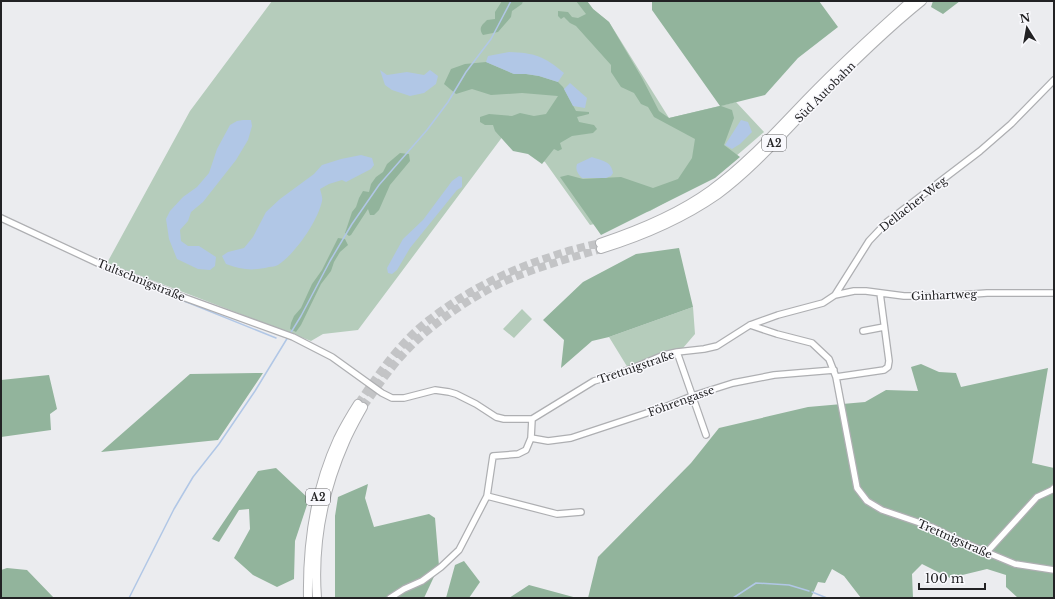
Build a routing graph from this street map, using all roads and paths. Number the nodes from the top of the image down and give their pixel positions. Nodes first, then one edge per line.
1 (911, 1) edge
2 (922, 1) edge
3 (1054, 80) edge
4 (1, 218) edge
5 (880, 293) junction
6 (1054, 294) edge
7 (835, 295) junction
8 (750, 325) junction
9 (884, 327) junction
10 (863, 331) dead end
11 (677, 352) junction
12 (834, 370) junction
13 (836, 377) junction
14 (692, 396) junction
15 (532, 419) junction
16 (706, 435) dead end
17 (530, 438) junction
18 (1054, 488) edge
19 (487, 496) junction
20 (582, 512) dead end
21 (986, 553) junction
22 (1054, 570) edge
23 (308, 598) edge
24 (317, 598) edge
25 (390, 598) edge

1 - 2 highway, Süd Autobahn / A2
3 - 7 street, Dellacher Weg
4 - 15 street, Tultschnigstraße
5 - 6 street, Ginhartweg
5 - 7 street, Ginhartweg
5 - 9 street
7 - 8 street, Dellacher Weg
8 - 11 street, Trettnigstraße
8 - 12 street, Trettnigstraße
9 - 10 street
9 - 13 street
11 - 14 street
11 - 15 street, Trettnigstraße
12 - 13 street, Trettnigstraße
12 - 14 street, Föhrengasse
13 - 21 street, Trettnigstraße
14 - 16 street
14 - 17 street, Föhrengasse
15 - 17 street
17 - 19 street
18 - 21 street
19 - 20 street
19 - 25 street
21 - 22 street, Trettnigstraße
23 - 24 highway, A2

